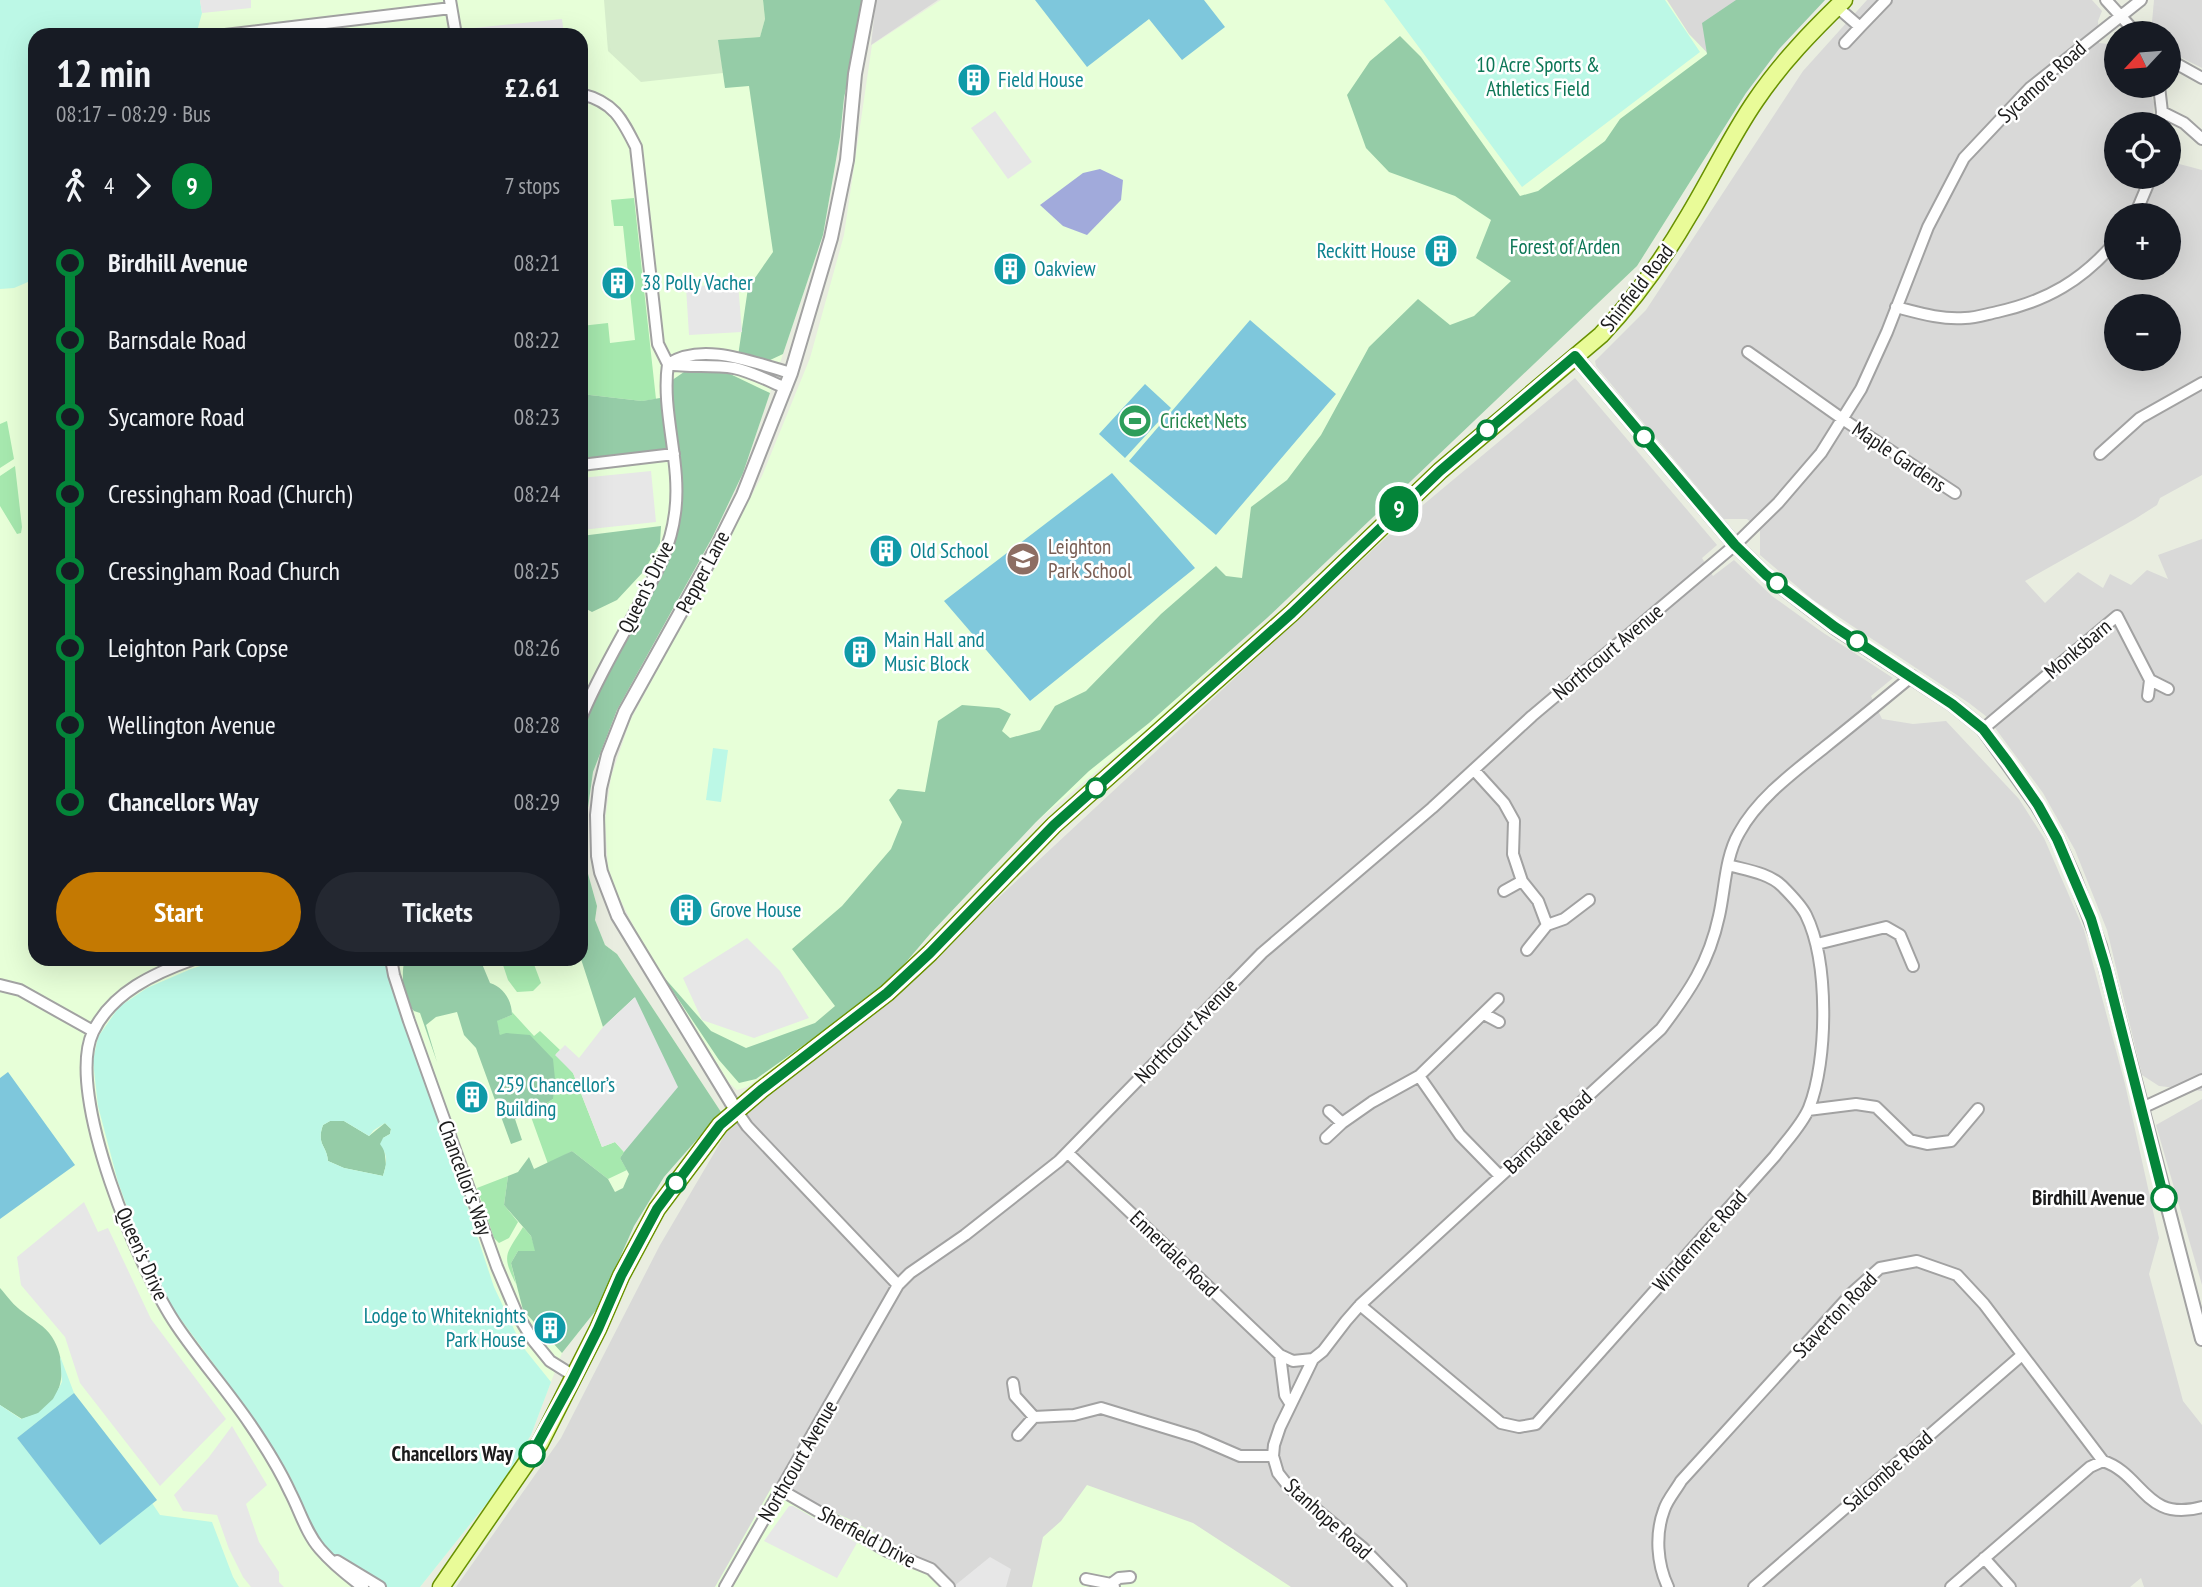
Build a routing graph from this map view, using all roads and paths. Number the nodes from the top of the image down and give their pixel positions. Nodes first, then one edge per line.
1 (869, 0) edge
2 (1886, 0) edge
3 (2106, 0) edge
4 (2141, 0) edge
5 (1841, 3) edge
6 (450, 4) edge
7 (2119, 15) junction
8 (2125, 21) edge
9 (1860, 27) junction
10 (276, 28) edge
11 (455, 28) edge
12 (1845, 43) dead end
13 (2181, 66) edge
14 (2202, 78) edge
15 (588, 97) edge
16 (2160, 98) edge
17 (2162, 112) edge
18 (2181, 122) edge
19 (2202, 139) edge
20 (2104, 255) edge
21 (1896, 307) junction
22 (1748, 352) dead end
23 (1575, 356) junction
24 (668, 364) junction
25 (791, 373) junction
26 (2202, 383) edge
27 (786, 388) junction
28 (1844, 420) junction
29 (674, 454) junction
30 (2101, 454) dead end
31 (588, 464) edge
32 (1955, 493) dead end
33 (1735, 545) junction
34 (1912, 677) junction
35 (2150, 680) junction
36 (2168, 689) dead end
37 (2148, 696) dead end
38 (588, 705) edge
39 (1983, 729) junction
40 (1474, 770) junction
41 (1728, 865) junction
42 (1522, 881) junction
43 (1504, 891) dead end
44 (1589, 900) dead end
45 (1547, 925) junction
46 (1816, 944) junction
47 (1527, 950) dead end
48 (1913, 965) dead end
49 (178, 966) edge
50 (392, 966) edge
51 (0, 985) edge
52 (1498, 999) dead end
53 (1484, 1014) junction
54 (1499, 1022) dead end
55 (93, 1031) junction
56 (1419, 1076) junction
57 (2202, 1080) edge
58 (2142, 1108) junction
59 (1978, 1109) dead end
60 (736, 1110) junction
61 (1808, 1110) junction
62 (1329, 1111) dead end
63 (1342, 1123) junction
64 (1326, 1138) dead end
65 (1068, 1153) junction
66 (1500, 1177) junction
67 (898, 1285) junction
68 (2197, 1298) edge
69 (1360, 1305) junction
70 (2202, 1339) edge
71 (1280, 1355) junction
72 (2022, 1355) junction
73 (1313, 1359) junction
74 (574, 1376) junction
75 (1013, 1383) dead end
76 (1290, 1403) junction
77 (1034, 1417) junction
78 (1018, 1434) dead end
79 (1273, 1456) junction
80 (2103, 1461) junction
81 (781, 1490) junction
82 (2202, 1507) edge
83 (1984, 1558) junction
84 (331, 1559) junction
85 (1130, 1577) dead end
86 (1086, 1579) dead end
87 (1113, 1586) edge
88 (363, 1587) edge
89 (380, 1587) edge
90 (441, 1587) edge
91 (726, 1587) edge
92 (949, 1587) edge
93 (1401, 1587) edge
94 (1668, 1587) edge
95 (1754, 1587) edge
96 (1951, 1587) edge
97 (2010, 1587) edge

1 - 25 street, Pepper Lane
2 - 9 street
3 - 7 street
4 - 7 street, Sycamore Road
5 - 9 street
5 - 23 main road, Shinfield Road
6 - 10 street
6 - 11 street
7 - 8 street
7 - 21 street, Sycamore Road
9 - 12 street
13 - 14 street
15 - 24 street
16 - 17 street
18 - 19 street
20 - 21 street
21 - 28 street, Sycamore Road
22 - 28 street, Maple Gardens
23 - 33 street
23 - 60 main road, Shinfield Road
24 - 25 street
24 - 27 street
24 - 29 street, Queen's Drive
25 - 27 street, Pepper Lane
26 - 30 street
27 - 60 street, Pepper Lane
28 - 32 street, Maple Gardens
28 - 33 street, Sycamore Road
29 - 31 street
29 - 38 street, Queen's Drive
33 - 34 street
33 - 40 street, Northcourt Avenue
34 - 39 street
34 - 41 street, Barnsdale Road
35 - 36 street
35 - 37 street
35 - 39 street, Monksbarn
39 - 58 street
40 - 42 street
40 - 65 street, Northcourt Avenue
41 - 46 street, Windermere Road
41 - 66 street, Barnsdale Road
42 - 43 street
42 - 45 street
44 - 45 street
45 - 47 street
46 - 48 street
46 - 61 street, Windermere Road
49 - 55 street, Queen's Drive
50 - 74 street, Chancellor's Way
51 - 55 street
52 - 53 street
53 - 54 street
53 - 56 street
55 - 84 street, Queen's Drive
56 - 63 street
56 - 66 street
57 - 58 street
58 - 68 street
59 - 61 street
60 - 67 street
60 - 74 main road, Shinfield Road
61 - 69 street, Windermere Road
62 - 63 street
63 - 64 street
65 - 67 street, Northcourt Avenue
65 - 71 street, Ennerdale Road
66 - 69 street, Barnsdale Road
67 - 81 street, Northcourt Avenue
68 - 70 street
69 - 73 street, Barnsdale Road
71 - 73 street
71 - 76 street
72 - 80 street, Staverton Road
72 - 94 street, Staverton Road
72 - 95 street, Salcombe Road
73 - 76 street, Barnsdale Road
74 - 90 main road, Shinfield Road
75 - 77 street
76 - 79 street, Barnsdale Road
77 - 78 street
77 - 79 street, Stanhope Road
79 - 93 street, Stanhope Road
80 - 82 street, Staverton Road
80 - 83 street
81 - 91 street, Northcourt Avenue
81 - 92 street, Sherfield Drive
83 - 96 street
83 - 97 street
84 - 88 street, Queen's Drive
84 - 89 street, Queen's Drive
85 - 87 street
86 - 87 street

